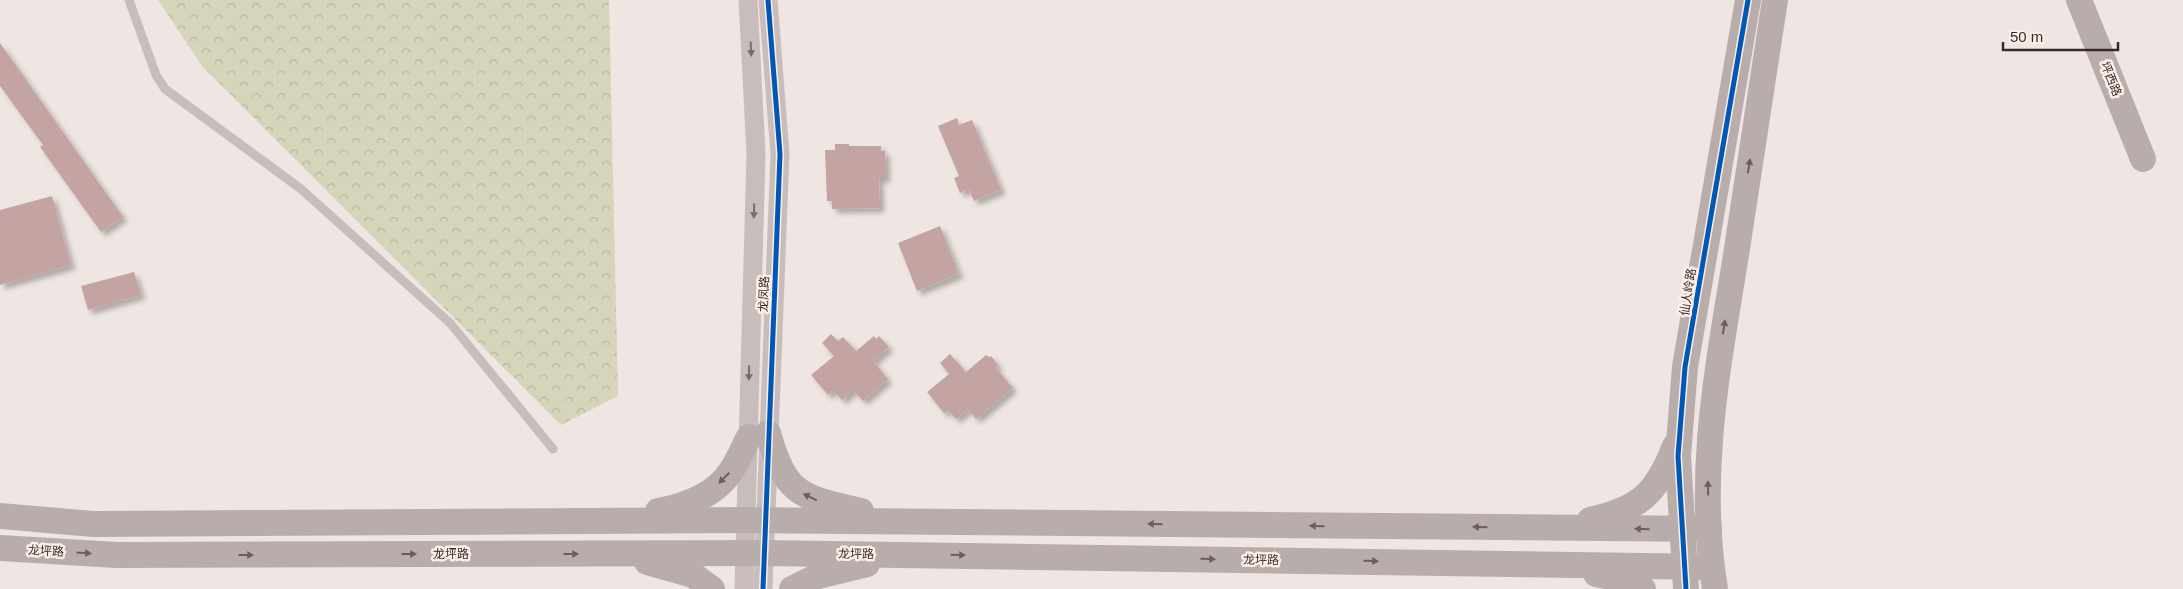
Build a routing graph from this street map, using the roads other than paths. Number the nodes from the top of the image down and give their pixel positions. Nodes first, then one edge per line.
1 (129, 0) edge
2 (748, 0) edge
3 (768, 0) edge
4 (1748, 0) edge
5 (1775, 0) edge
6 (2079, 0) edge
7 (2143, 159) dead end
8 (758, 435) junction
9 (1678, 438) junction
10 (553, 449) dead end
11 (0, 516) edge
12 (616, 520) junction
13 (755, 520) junction
14 (908, 522) junction
15 (1552, 528) junction
16 (1681, 529) junction
17 (1709, 529) junction
18 (0, 548) edge
19 (755, 553) junction
20 (620, 554) junction
21 (909, 555) junction
22 (1551, 564) junction
23 (1685, 578) edge
24 (1713, 578) edge
25 (712, 589) edge
26 (744, 589) edge
27 (763, 589) edge
28 (792, 589) edge
29 (1643, 589) edge

1 - 10 lane
2 -> 8 street, 龙凤路
3 - 8 street, 龙凤路
4 - 9 main road, 仙人岭路
17 -> 5 main road
6 - 7 main road, 坪西路
8 -> 12 main road
8 - 13 street, 龙凤路
14 -> 8 main road
9 - 15 main road
9 - 16 main road, 仙人岭路
11 - 12 main road
12 - 13 main road
13 - 14 main road
13 - 19 street, 龙凤路
15 -> 14 main road
16 -> 15 main road
16 - 17 main road
16 - 23 main road, 仙人岭路
17 - 24 main road
18 -> 20 main road, 龙坪路
19 - 20 main road, 龙坪路
19 - 21 main road, 龙坪路
19 - 26 street, 龙凤路
19 - 27 street, 龙凤路
20 - 25 main road
21 -> 22 main road, 龙坪路
21 - 28 main road
22 - 23 main road, 龙坪路
22 - 29 main road
23 - 24 main road, 龙坪路

